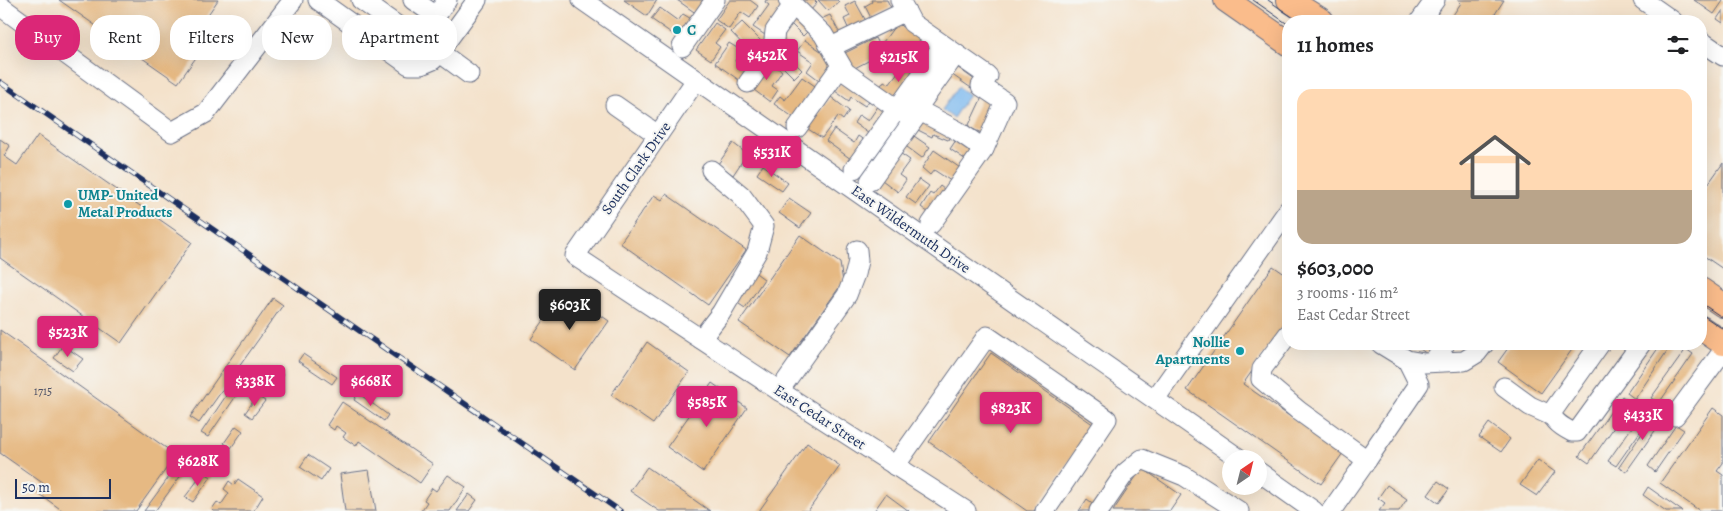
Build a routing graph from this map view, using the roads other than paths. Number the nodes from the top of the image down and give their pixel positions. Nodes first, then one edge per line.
1 (292, 0) edge
2 (318, 0) edge
3 (361, 0) edge
4 (413, 0) edge
5 (447, 0) edge
6 (582, 0) edge
7 (715, 0) edge
8 (1226, 0) edge
9 (1434, 0) edge
10 (1643, 0) edge
11 (471, 2) edge
12 (791, 2) edge
13 (1297, 2) edge
14 (903, 5) edge
15 (0, 6) edge
16 (383, 15) edge
17 (435, 15) joint
18 (1314, 15) edge
19 (1424, 15) edge
20 (1664, 15) edge
21 (342, 17) edge
22 (457, 24) edge
23 (1282, 39) edge
24 (1707, 45) edge
25 (682, 47) dead end
26 (831, 47) junction
27 (950, 49) junction
28 (1723, 56) edge
29 (402, 60) edge
30 (433, 60) edge
31 (450, 60) edge
32 (841, 66) junction
33 (469, 74) dead end
34 (696, 80) junction
35 (748, 83) dead end
36 (615, 106) dead end
37 (897, 109) junction
38 (917, 116) junction
39 (797, 128) dead end
40 (658, 135) junction
41 (984, 149) junction
42 (854, 169) dead end
43 (710, 170) dead end
44 (870, 180) dead end
45 (1282, 219) edge
46 (931, 224) dead end
47 (857, 250) dead end
48 (575, 256) joint
49 (1707, 294) edge
50 (1723, 305) edge
51 (1707, 332) edge
52 (701, 339) junction
53 (1282, 342) edge
54 (1723, 343) edge
55 (1391, 350) edge
56 (1441, 350) edge
57 (1479, 350) edge
58 (1596, 350) edge
59 (1637, 350) edge
60 (1723, 351) edge
61 (1407, 360) junction
62 (1433, 362) junction
63 (1504, 387) dead end
64 (779, 391) junction
65 (1155, 399) junction
66 (1552, 416) junction
67 (1675, 416) dead end
68 (1227, 450) edge
69 (1367, 460) junction
70 (896, 466) junction
71 (1268, 478) edge
72 (966, 511) edge
73 (1045, 511) edge
74 (1099, 511) edge
75 (1239, 511) edge
76 (1314, 511) edge
77 (1331, 511) edge

1 - 15 street
2 - 21 street
3 - 16 street
4 - 17 street
5 - 17 street
6 - 34 street, East Wildermuth Drive
7 - 25 street
8 - 23 main road
9 - 19 street
10 - 20 street
11 - 22 street
12 - 26 street
12 - 35 street
13 - 18 main road
14 - 26 street
14 - 27 street
24 - 28 street
26 - 32 street
27 - 37 street
27 - 38 street
27 - 41 street
29 - 30 street
31 - 33 street
32 - 37 street
32 - 39 street
34 - 40 street, South Clark Drive
34 - 65 street, East Wildermuth Drive
36 - 40 street
37 - 38 street
37 - 42 street
38 - 41 street
38 - 44 street
40 - 48 street, South Clark Drive
41 - 46 street
43 - 52 street
45 - 65 street
47 - 64 street
48 - 52 street, East Cedar Street
49 - 50 main road
51 - 54 main road
52 - 64 street, East Cedar Street
53 - 69 street
55 - 61 street
56 - 62 street
57 - 62 street
58 - 66 street
59 - 66 street
60 - 67 street
61 - 62 street
61 - 69 street
63 - 66 street
64 - 70 street, East Cedar Street
65 - 68 street, East Wildermuth Drive
69 - 77 street
70 - 72 street, East Cedar Street
70 - 73 street
71 - 76 street
74 - 75 street

